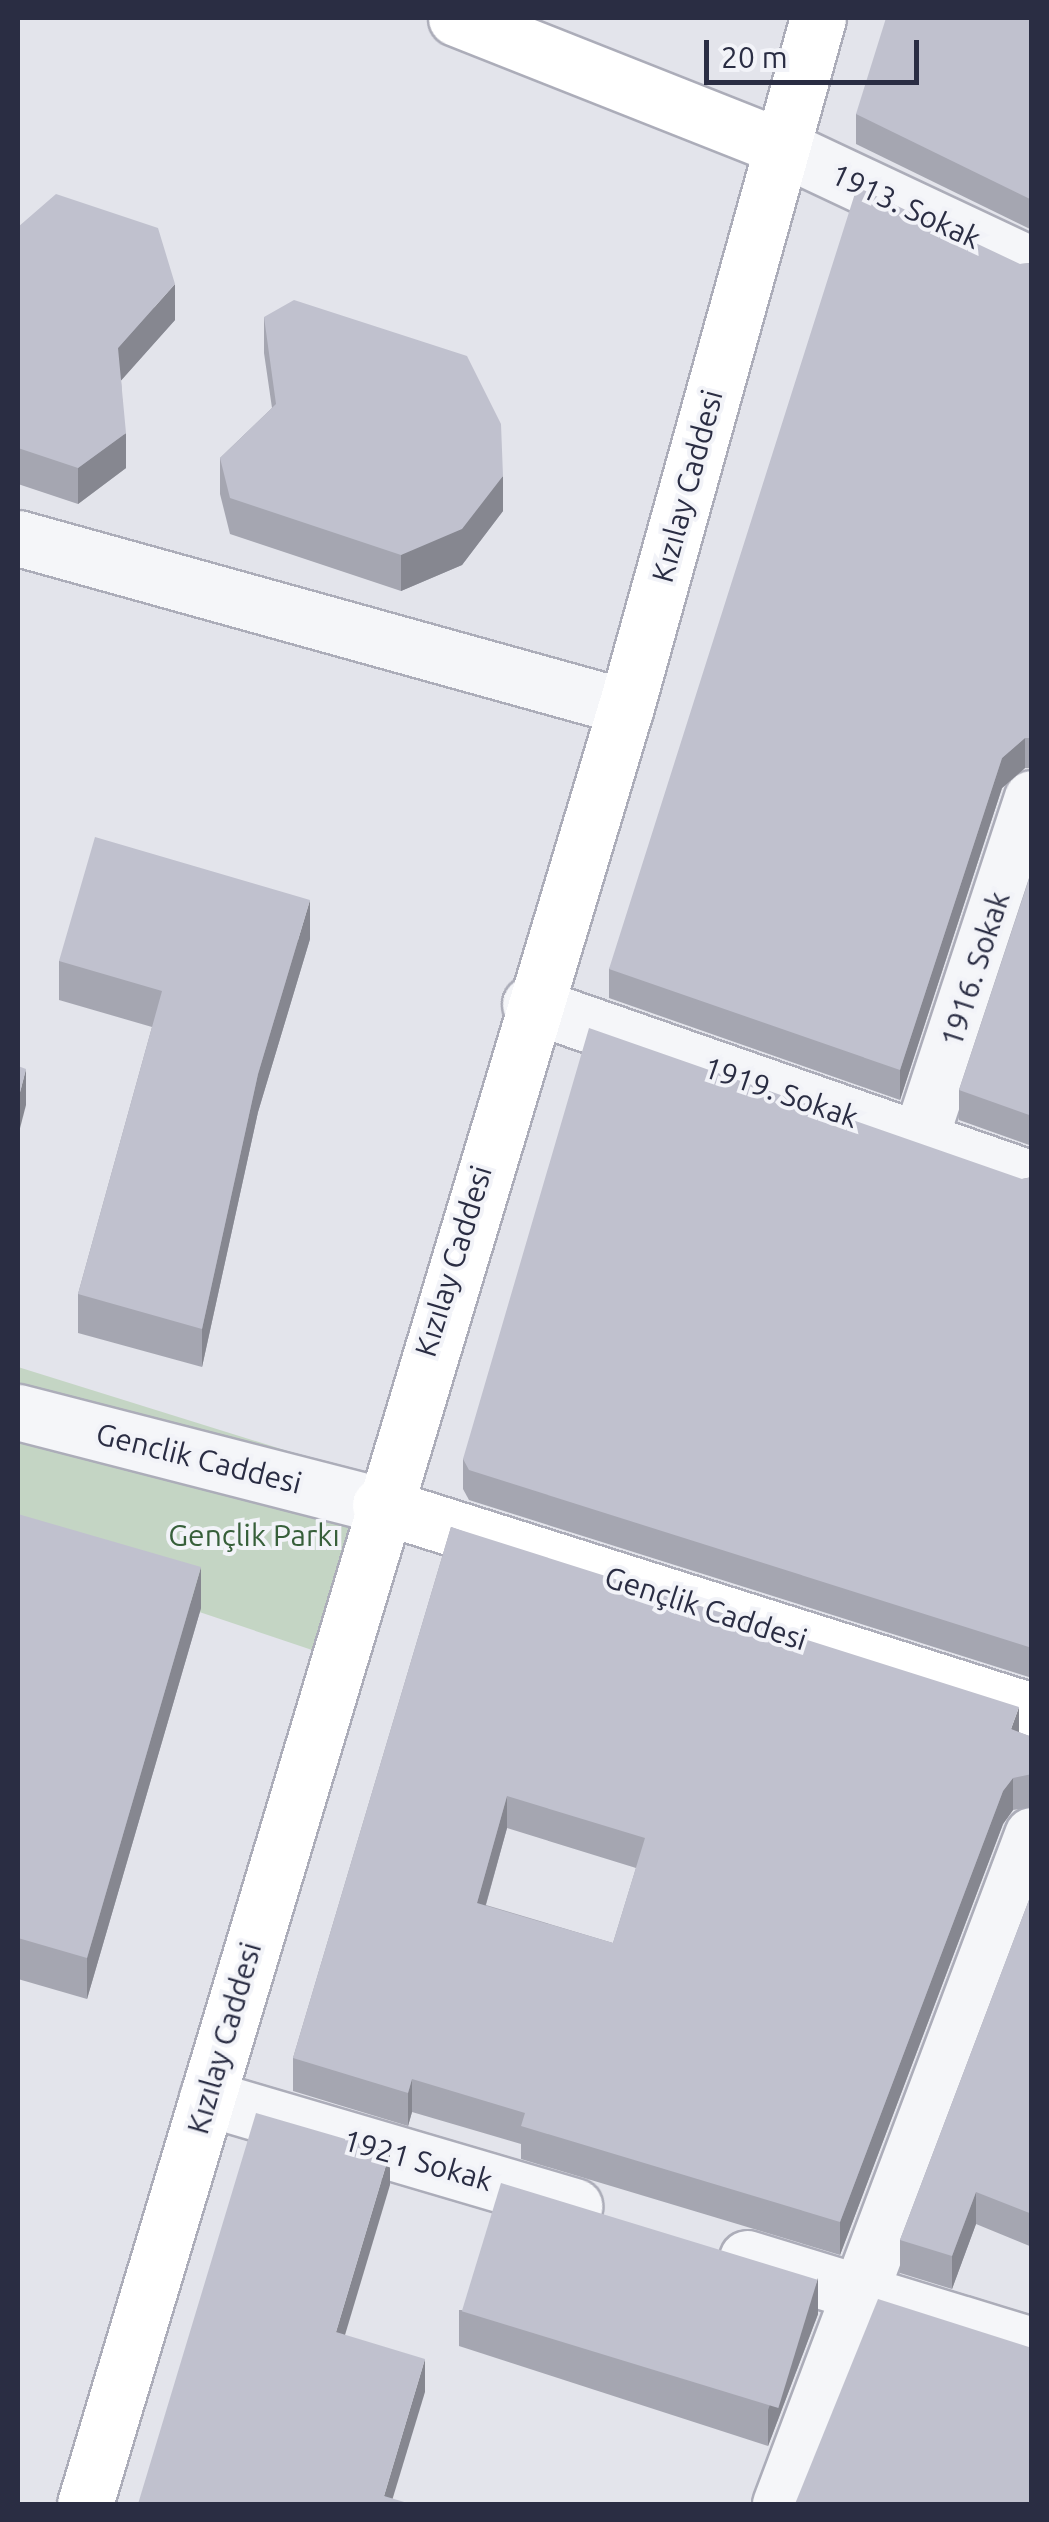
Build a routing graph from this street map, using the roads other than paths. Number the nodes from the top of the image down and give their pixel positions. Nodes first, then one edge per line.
1 (456, 18) edge
2 (818, 18) edge
3 (781, 147) junction
4 (1032, 265) edge
5 (18, 538) edge
6 (626, 707) junction
7 (1032, 798) edge
8 (530, 1004) junction
9 (919, 1140) junction
10 (1032, 1179) edge
11 (18, 1412) edge
12 (380, 1505) junction
13 (1032, 1711) edge
14 (1032, 1836) edge
15 (207, 2098) junction
16 (628, 2222) edge
17 (704, 2245) edge
18 (856, 2290) junction
19 (1032, 2345) edge
20 (84, 2504) edge
21 (780, 2504) edge

1 - 3 street
2 - 3 street, Kızılay Caddesi
3 - 4 street, 1913. Sokak
3 - 6 street, Kızılay Caddesi
5 - 6 street
6 - 8 street, Kızılay Caddesi
7 - 9 street, 1916. Sokak
8 - 9 street, 1919. Sokak
8 - 12 street, Kızılay Caddesi
9 - 10 street, 1919. Sokak
11 - 12 street, Genclik Caddesi
12 - 13 street, Gençlik Caddesi
12 - 15 street, Kızılay Caddesi
14 - 18 street
15 - 16 street, 1921 Sokak
15 - 20 street, Kızılay Caddesi
17 - 18 street
18 - 19 street
18 - 21 street

